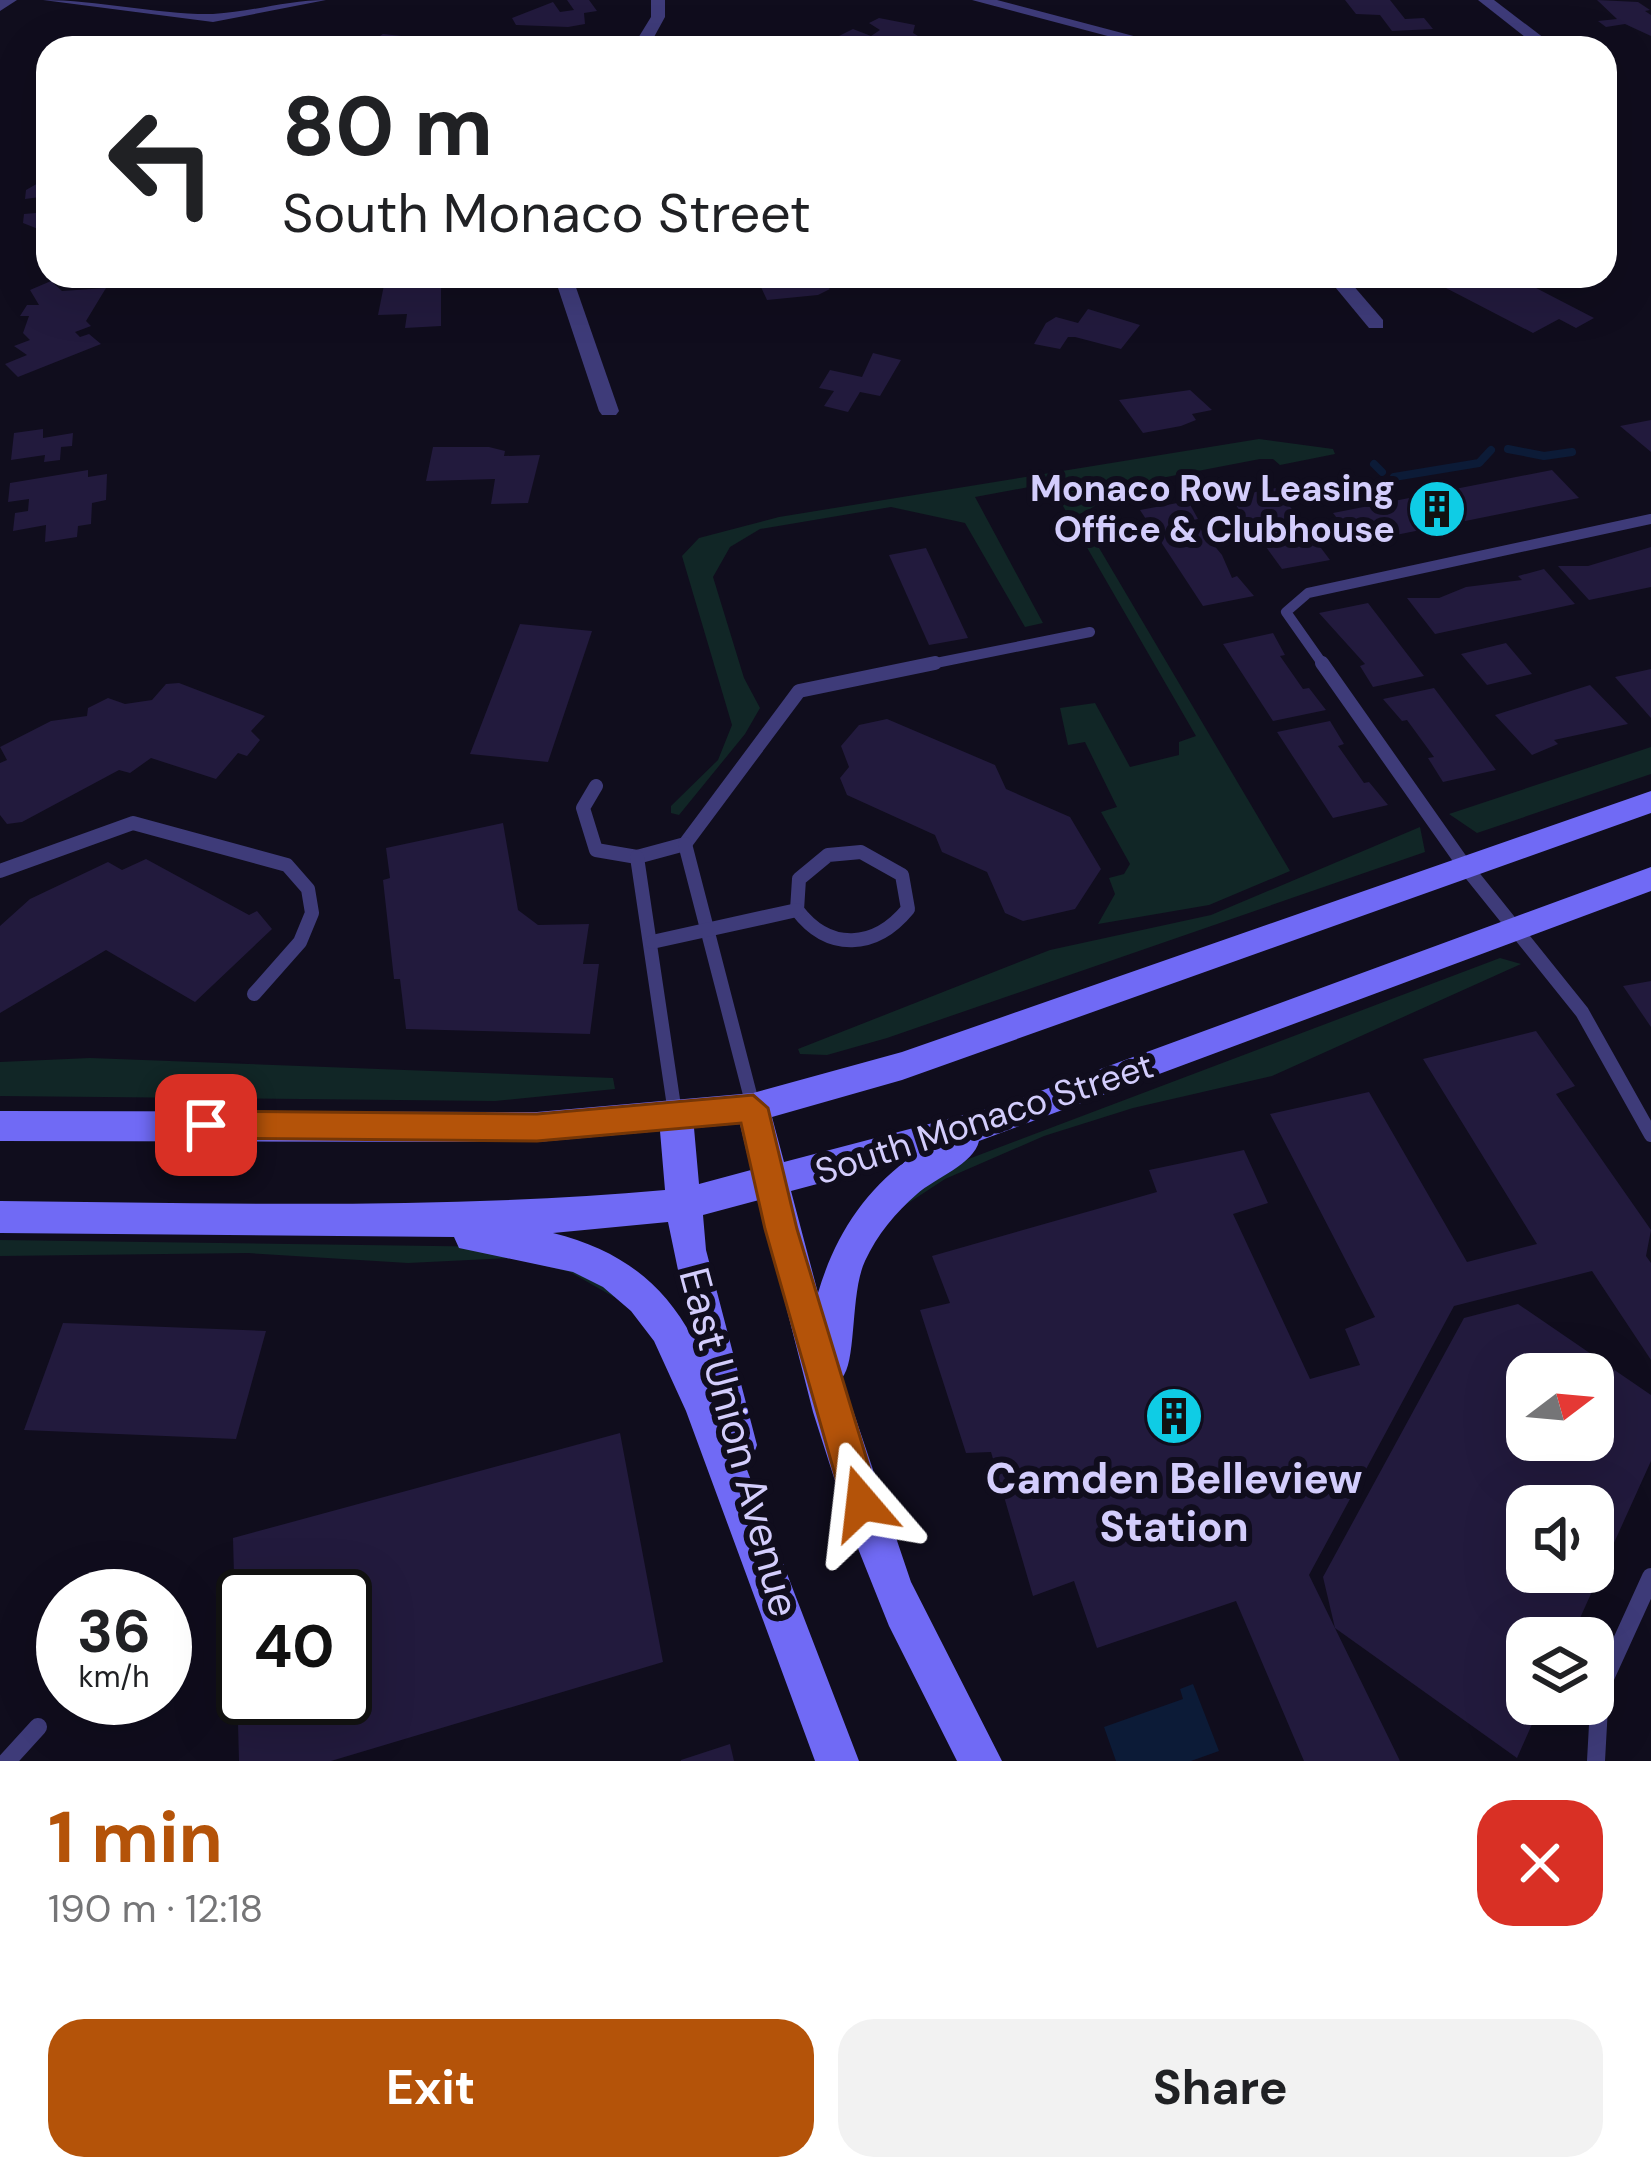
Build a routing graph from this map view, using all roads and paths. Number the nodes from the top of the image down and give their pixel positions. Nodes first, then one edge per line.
1 (10, 0) edge
2 (50, 0) edge
3 (319, 0) edge
4 (658, 0) edge
5 (979, 0) edge
6 (1485, 0) edge
7 (0, 7) edge
8 (647, 36) edge
9 (1124, 36) edge
10 (1533, 36) edge
11 (567, 288) edge
12 (1345, 288) edge
13 (1376, 324) dead end
14 (609, 411) dead end
15 (1651, 519) edge
16 (1090, 632) dead end
17 (596, 786) dead end
18 (1651, 802) edge
19 (685, 844) junction
20 (637, 857) junction
21 (1464, 865) junction
22 (0, 871) edge
23 (1651, 880) edge
24 (797, 910) junction
25 (1516, 928) junction
26 (708, 930) junction
27 (652, 942) junction
28 (254, 994) dead end
29 (753, 1108) junction
30 (676, 1116) junction
31 (1005, 1119) junction
32 (0, 1126) edge
33 (1651, 1136) edge
34 (772, 1184) junction
35 (683, 1204) junction
36 (0, 1217) edge
37 (359, 1222) junction
38 (842, 1439) junction
39 (1651, 1576) edge
40 (797, 1652) junction
41 (38, 1727) dead end
42 (8, 1761) edge
43 (837, 1761) edge
44 (980, 1761) edge
45 (1596, 1761) edge

1 - 7 street
2 - 3 street
4 - 8 street
5 - 9 street
6 - 10 street
11 - 14 street
12 - 13 street
15 - 21 lane
16 - 19 lane
17 - 20 lane
18 - 21 main road, South Monaco Street
19 - 20 lane
19 - 26 lane
20 - 27 lane
21 - 25 lane
21 - 29 main road, South Monaco Street
22 - 28 lane
23 - 25 main road, South Monaco Street
24 - 24 lane
24 - 26 lane
25 - 31 main road, South Monaco Street
25 - 33 lane
26 - 27 lane
26 - 29 lane
27 - 30 lane
29 - 30 main road, South Monaco Street
29 - 34 main road
30 - 32 main road, South Monaco Street
30 - 35 main road, East Union Avenue
31 - 34 main road, South Monaco Street
31 - 38 main road
34 - 35 main road, South Monaco Street
34 - 38 main road
35 - 37 main road, South Monaco Street
35 - 40 main road, East Union Avenue
36 - 37 main road, South Monaco Street
37 - 40 main road
38 - 44 main road
39 - 45 lane
40 - 43 main road, East Union Avenue
41 - 42 lane

